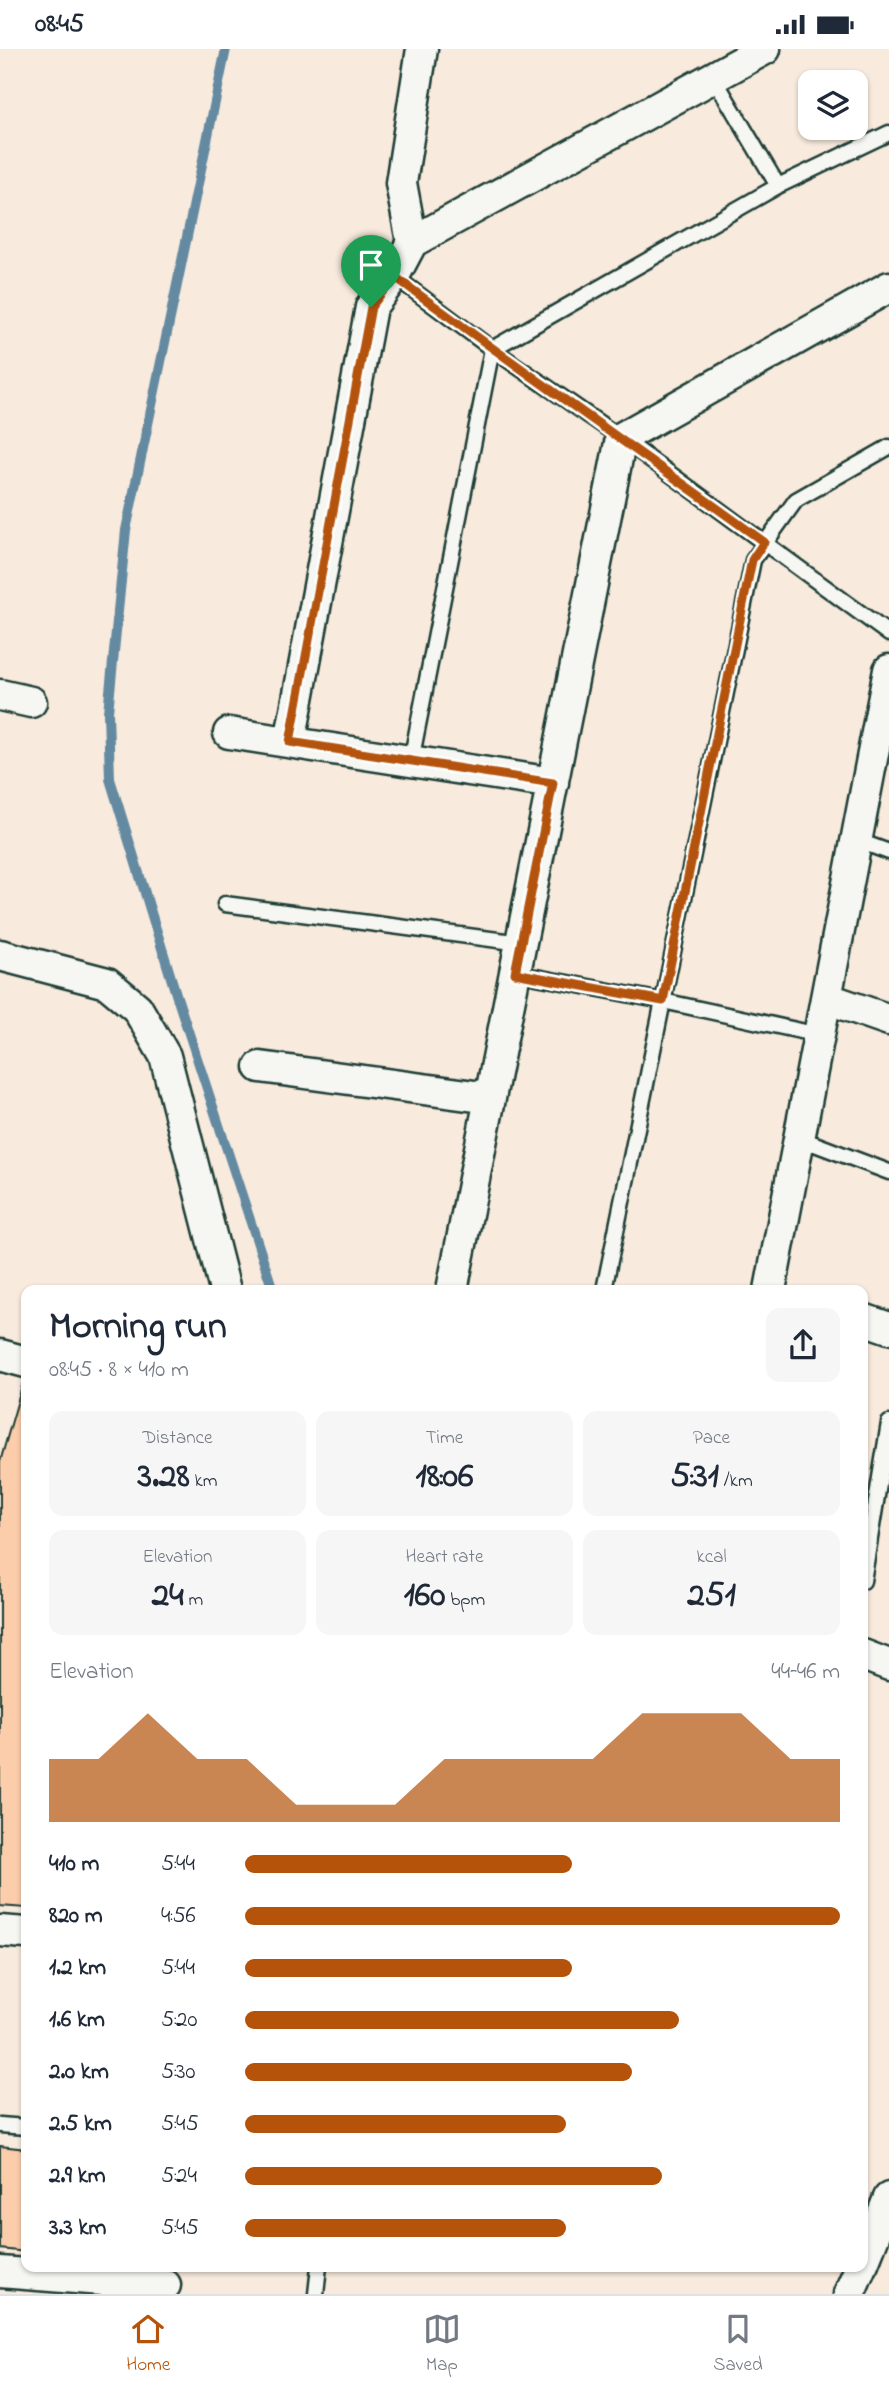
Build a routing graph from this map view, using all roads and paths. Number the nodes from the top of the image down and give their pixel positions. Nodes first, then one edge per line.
1 (422, 49) edge
2 (765, 49) edge
3 (714, 78) junction
4 (889, 133) edge
5 (778, 186) junction
6 (412, 241) junction
7 (394, 276) junction
8 (889, 287) edge
9 (492, 349) junction
10 (621, 438) junction
11 (889, 447) edge
12 (764, 542) junction
13 (889, 634) edge
14 (889, 670) edge
15 (0, 695) edge
16 (32, 702) dead end
17 (886, 703) edge
18 (229, 733) dead end
19 (290, 742) junction
20 (411, 761) junction
21 (553, 783) junction
22 (856, 840) junction
23 (889, 852) edge
24 (225, 904) dead end
25 (521, 943) junction
26 (0, 955) edge
27 (515, 973) junction
28 (826, 998) junction
29 (663, 1001) junction
30 (889, 1020) edge
31 (819, 1035) junction
32 (260, 1067) dead end
33 (490, 1098) junction
34 (799, 1138) junction
35 (889, 1172) edge
36 (225, 1285) edge
37 (453, 1285) edge
38 (605, 1285) edge
39 (774, 1285) edge
40 (868, 1321) edge
41 (889, 1328) edge
42 (0, 1355) edge
43 (21, 1361) edge
44 (889, 1423) edge
45 (868, 1551) edge
46 (868, 1657) edge
47 (889, 1665) edge
48 (0, 1931) edge
49 (21, 1933) edge
50 (0, 2125) edge
51 (21, 2127) edge
52 (889, 2198) edge
53 (868, 2250) edge
54 (318, 2272) edge
55 (859, 2272) edge
56 (0, 2273) edge
57 (166, 2282) edge
58 (316, 2294) edge
59 (849, 2294) edge

1 - 6 street
2 - 3 street
3 - 5 lane
3 - 6 street
4 - 5 lane
5 - 9 lane
6 - 7 street
7 - 9 lane
7 - 19 street
8 - 10 street
9 - 10 lane
9 - 20 lane
10 - 12 lane
10 - 21 street
11 - 12 lane
12 - 13 lane
12 - 29 lane
14 - 17 street
15 - 16 street
17 - 22 street
18 - 19 street
19 - 20 street
20 - 21 street
21 - 25 street
22 - 23 lane
22 - 28 street
24 - 25 lane
25 - 27 street
26 - 36 street
27 - 29 lane
27 - 33 street
28 - 30 street
28 - 31 street
29 - 31 lane
29 - 38 lane
31 - 34 street
32 - 33 street
33 - 37 street
34 - 35 lane
34 - 39 street
40 - 41 street
42 - 43 street
44 - 45 lane
46 - 47 street
48 - 49 street
50 - 51 lane
52 - 53 street
54 - 58 lane
55 - 59 street
56 - 57 street

